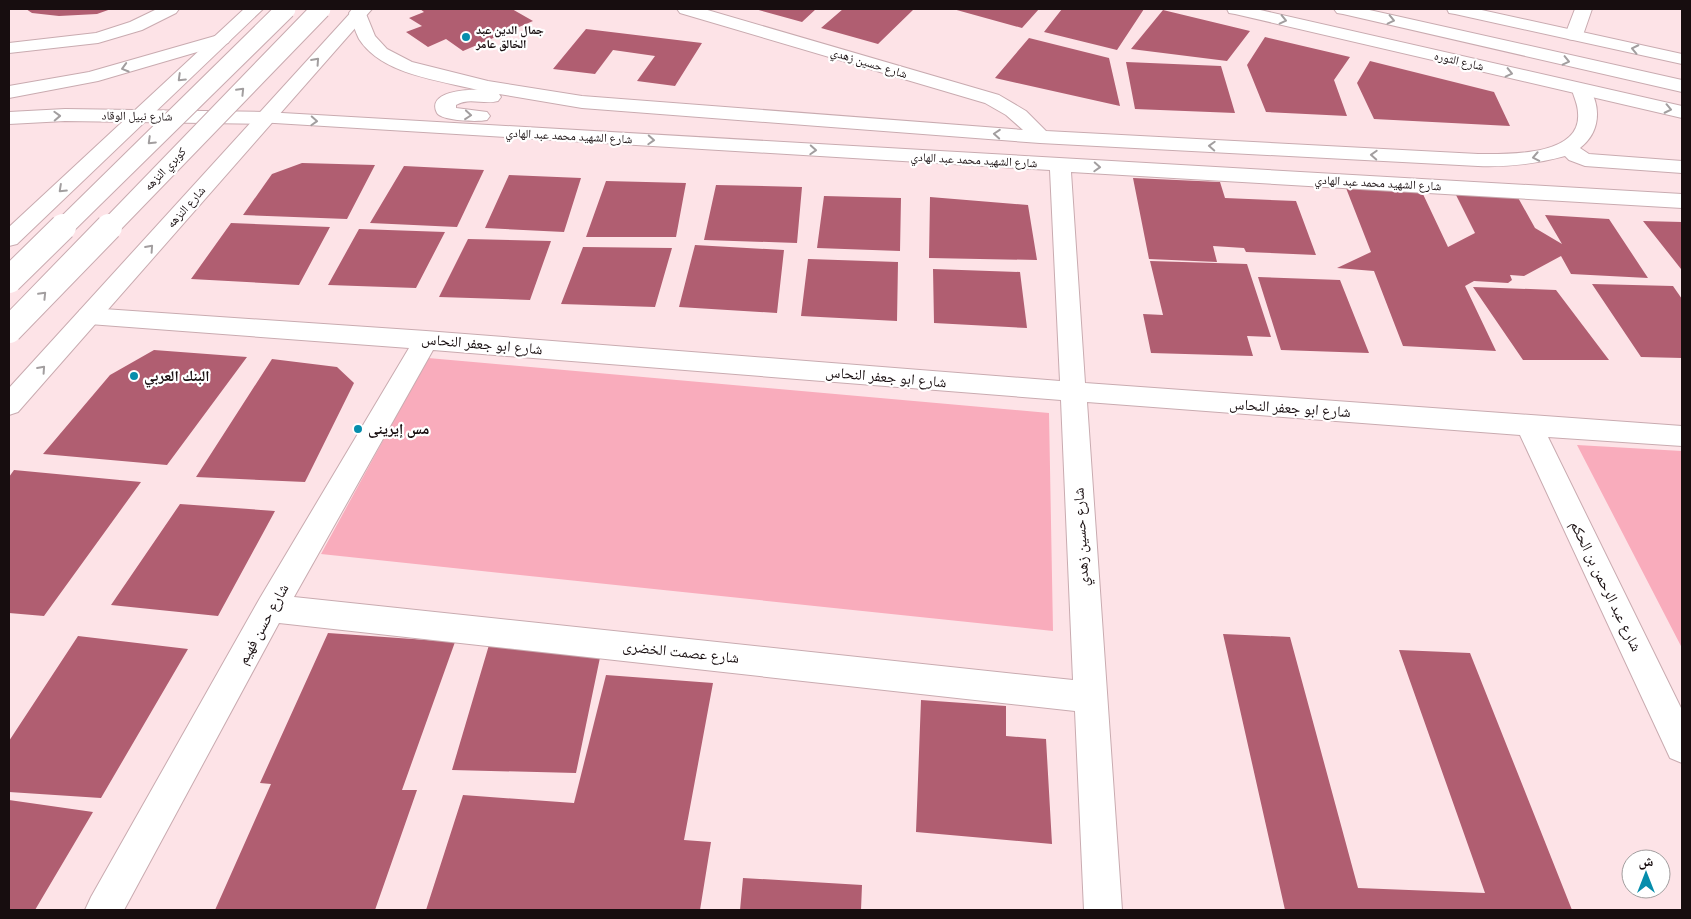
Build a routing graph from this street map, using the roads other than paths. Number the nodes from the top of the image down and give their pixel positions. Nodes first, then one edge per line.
1 (170, 9) edge
2 (254, 9) edge
3 (286, 9) edge
4 (321, 9) edge
5 (686, 9) edge
6 (1235, 9) edge
7 (1343, 9) edge
8 (1455, 9) edge
9 (1583, 9) edge
10 (361, 11) edge
11 (1574, 35) junction
12 (222, 39) junction
13 (9, 48) edge
14 (1682, 59) edge
15 (1682, 86) edge
16 (30, 89) junction
17 (1581, 90) junction
18 (9, 92) edge
19 (532, 94) junction
20 (1682, 112) edge
21 (140, 116) junction
22 (12, 117) edge
23 (265, 118) junction
24 (507, 132) junction
25 (1040, 137) junction
26 (1568, 147) junction
27 (1060, 165) junction
28 (1682, 167) edge
29 (1682, 201) edge
30 (9, 239) edge
31 (9, 280) edge
32 (90, 316) junction
33 (9, 330) edge
34 (426, 340) junction
35 (1072, 392) junction
36 (9, 405) edge
37 (1529, 426) junction
38 (1682, 436) edge
39 (272, 608) junction
40 (1090, 697) junction
41 (1678, 729) edge
42 (104, 910) edge
43 (1103, 910) edge

1 - 13 main road
2 - 12 main road
3 -> 31 main road, كوبري النزهه, bridge
33 -> 4 main road, كوبري النزهه, bridge
5 - 25 main road, شارع حسين زهدي
6 -> 17 main road, شارع الثوره
7 -> 15 main road, شارع الثوره
8 - 11 main road
9 - 11 main road
10 - 19 main road, شارع الشهيد محمد عبد الهادي
23 -> 10 main road, شارع النزهه
14 -> 11 main road
12 -> 16 main road
12 -> 21 main road
16 - 18 main road
16 - 22 main road
17 -> 20 main road, شارع الثوره
17 - 26 main road, شارع الشهيد محمد عبد الهادي
19 -> 24 main road
25 -> 19 main road, شارع الشهيد محمد عبد الهادي
22 -> 21 main road, شارع نبيل الوقاد
21 - 23 main road, شارع نبيل الوقاد
21 -> 30 main road
23 -> 24 main road, شارع الشهيد محمد عبد الهادي
32 -> 23 main road, شارع النزهه
24 -> 27 main road, شارع الشهيد محمد عبد الهادي
26 -> 25 main road, شارع الشهيد محمد عبد الهادي
26 - 28 main road
27 -> 29 main road, شارع الشهيد محمد عبد الهادي
27 - 35 main road, شارع حسين زهدي
32 - 34 main road, شارع ابو جعفر النحاس
36 -> 32 main road, شارع النزهه
34 - 35 main road, شارع ابو جعفر النحاس
34 - 39 main road, شارع حسن فهيم
35 - 37 main road, شارع ابو جعفر النحاس
35 - 40 main road, شارع حسين زهدي
37 - 38 main road, شارع ابو جعفر النحاس
37 - 41 main road, شارع عبد الرحمن بن الحكم
39 - 40 main road, شارع عصمت الخضرى
39 - 42 main road, شارع حسن فهيم
40 - 43 main road, شارع حسين زهدي

